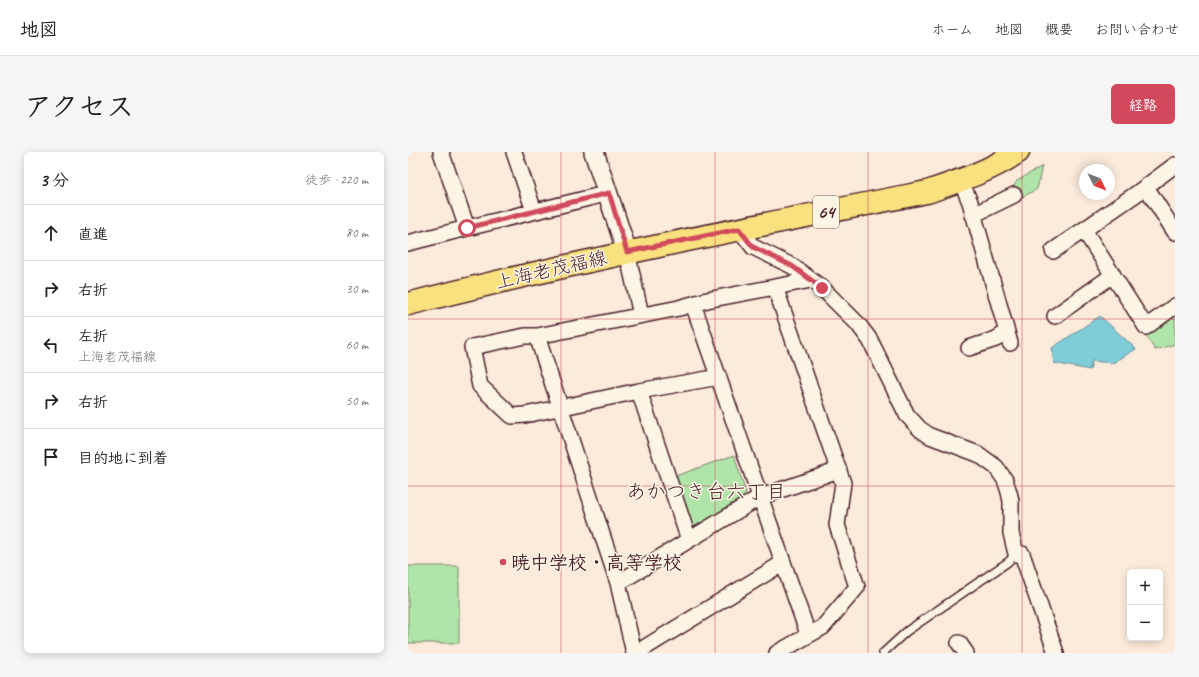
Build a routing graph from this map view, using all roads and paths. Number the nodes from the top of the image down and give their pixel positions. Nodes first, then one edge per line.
1 (440, 152) edge
2 (514, 152) edge
3 (594, 152) edge
4 (1018, 152) edge
5 (1175, 165) edge
6 (961, 181) junction
7 (1146, 187) junction
8 (609, 193) junction
9 (1014, 195) dead end
10 (534, 211) junction
11 (974, 215) junction
12 (467, 228) junction
13 (739, 229) junction
14 (1084, 230) junction
15 (1175, 232) edge
16 (408, 242) edge
17 (1052, 251) dead end
18 (627, 252) junction
19 (1113, 275) junction
20 (811, 280) junction
21 (775, 287) junction
22 (408, 304) edge
23 (693, 304) junction
24 (1175, 306) edge
25 (641, 315) junction
26 (1055, 316) dead end
27 (537, 336) junction
28 (969, 348) dead end
29 (718, 376) junction
30 (639, 392) junction
31 (561, 408) junction
32 (838, 470) junction
33 (760, 497) junction
34 (689, 540) junction
35 (1016, 554) junction
36 (783, 563) junction
37 (618, 583) junction
38 (808, 634) junction
39 (635, 653) edge
40 (777, 653) edge
41 (883, 653) edge
42 (1056, 653) edge

1 - 12 street
2 - 10 street
3 - 8 street
4 - 6 main road, 上海老茂福線 / 64
5 - 7 street
6 - 11 street
6 - 13 main road, 上海老茂福線 / 64
7 - 14 street
7 - 15 street
8 - 10 street
8 - 18 street
9 - 11 street
10 - 12 street
11 - 28 street
12 - 16 street
13 - 18 main road, 上海老茂福線 / 64
13 - 20 street
14 - 17 street
14 - 19 street
18 - 22 main road, 上海老茂福線 / 64
18 - 25 street
19 - 24 street
19 - 26 street
20 - 21 street
20 - 35 street
21 - 23 street
21 - 32 street
23 - 25 street
23 - 29 street
25 - 27 street
27 - 31 street
27 - 31 street
29 - 30 street
29 - 33 street
30 - 31 street
30 - 34 street
31 - 37 street
32 - 33 street
32 - 38 street
33 - 34 street
33 - 36 street
34 - 37 street
35 - 41 lane
35 - 42 street
36 - 38 street
36 - 39 street
37 - 39 street
38 - 40 street

